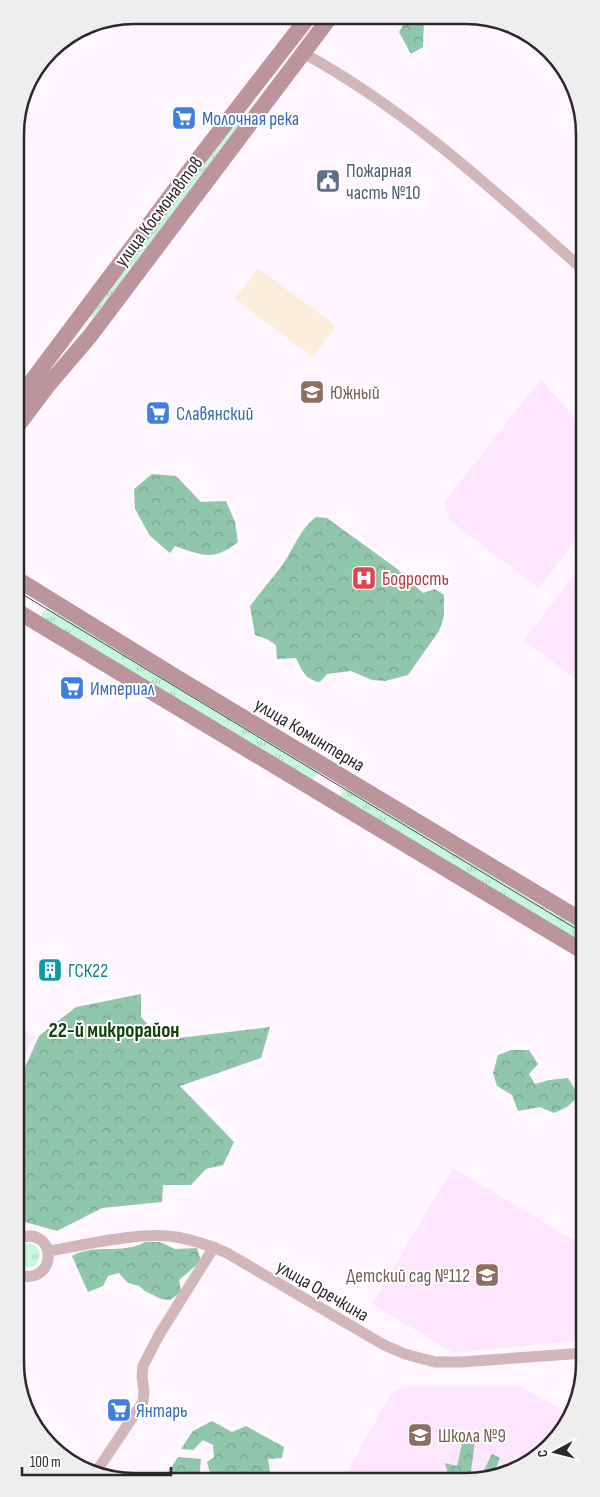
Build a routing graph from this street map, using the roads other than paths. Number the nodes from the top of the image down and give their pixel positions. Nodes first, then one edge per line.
1 (303, 24) edge
2 (325, 24) edge
3 (303, 53) junction
4 (576, 263) edge
5 (74, 323) junction
6 (90, 336) junction
7 (24, 391) edge
8 (24, 417) edge
9 (24, 583) edge
10 (24, 615) edge
11 (576, 917) edge
12 (576, 947) edge
13 (24, 1237) edge
14 (214, 1247) junction
15 (48, 1251) junction
16 (24, 1276) edge
17 (576, 1354) edge
18 (99, 1467) edge

1 - 5 street, улица Космонавтов
2 - 3 street, улица Космонавтов
3 - 4 street
3 - 6 street, улица Космонавтов
5 - 6 street
5 - 7 street, улица Космонавтов
6 - 8 street, улица Космонавтов
9 - 11 street, улица Коминтерна
10 - 12 street
13 - 15 street
14 - 15 street, улица Оречкина
14 - 17 street, улица Оречкина
14 - 18 street
15 - 16 street

